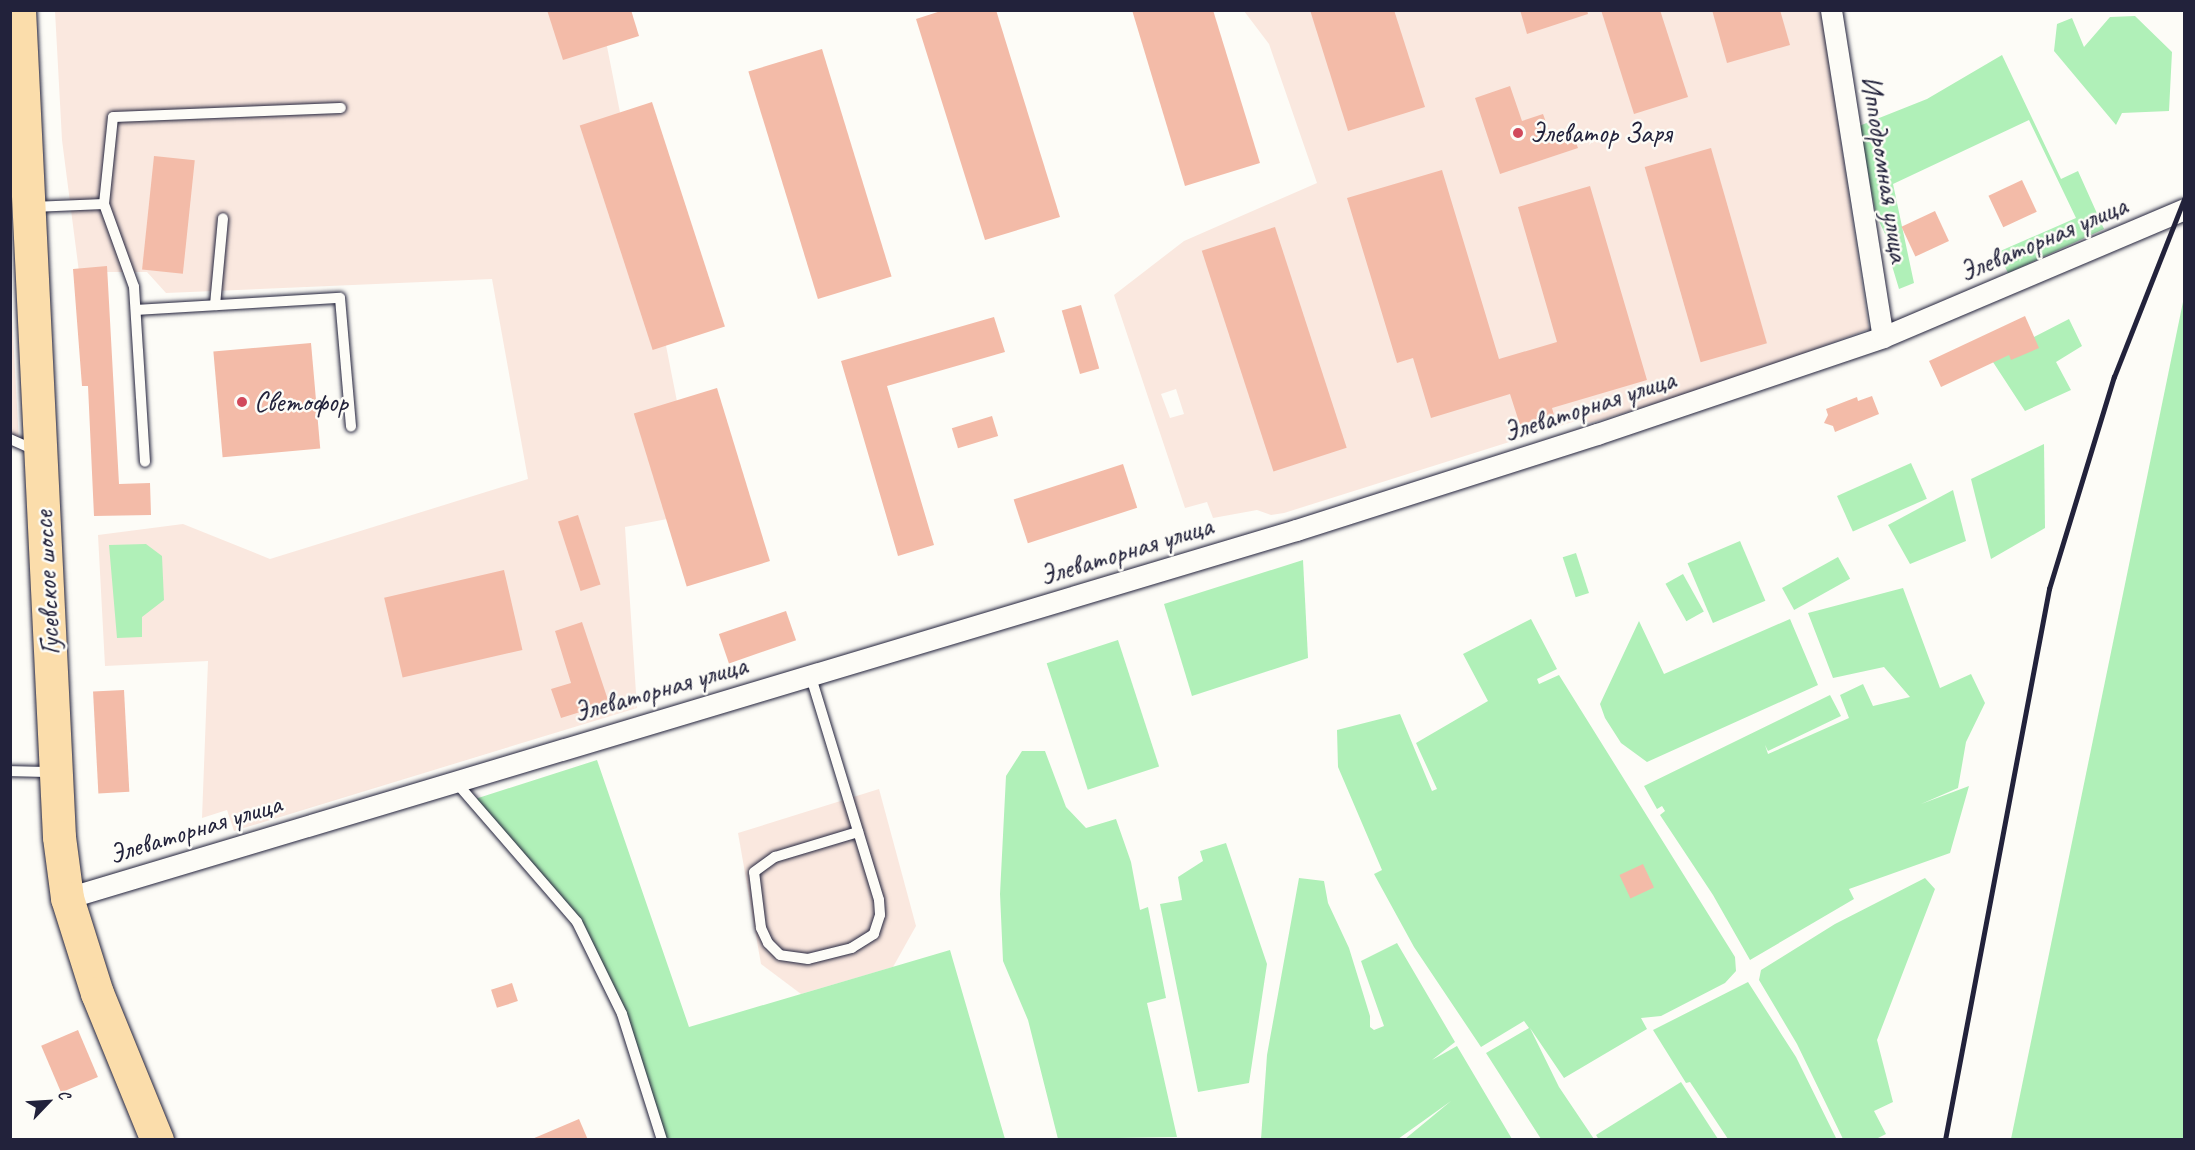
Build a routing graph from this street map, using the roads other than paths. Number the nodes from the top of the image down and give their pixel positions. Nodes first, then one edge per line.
1 (19, 10) edge
2 (1831, 10) edge
3 (341, 108) dead end
4 (22, 189) edge
5 (104, 204) junction
6 (2184, 209) edge
7 (223, 218) dead end
8 (215, 305) junction
9 (136, 310) junction
10 (1883, 337) junction
11 (351, 427) dead end
12 (10, 439) edge
13 (41, 453) junction
14 (145, 462) dead end
15 (810, 674) junction
16 (10, 771) edge
17 (56, 772) junction
18 (454, 780) junction
19 (858, 832) junction
20 (68, 898) junction
21 (157, 1140) edge
22 (662, 1140) edge

1 - 4 highway, Гусевское шоссе
2 - 10 street, Ипподромная улица
3 - 5 lane
4 - 5 lane
4 - 13 highway, Гусевское шоссе
5 - 9 lane
6 - 10 street, Элеваторная улица
7 - 8 lane
8 - 9 lane
8 - 11 lane
9 - 14 lane
10 - 15 street, Элеваторная улица
12 - 13 lane
13 - 17 highway, Гусевское шоссе
15 - 18 street, Элеваторная улица
15 - 19 lane
16 - 17 lane
17 - 20 highway, Гусевское шоссе
18 - 20 street, Элеваторная улица
18 - 22 lane
19 - 19 lane
20 - 21 highway, Гусевское шоссе

